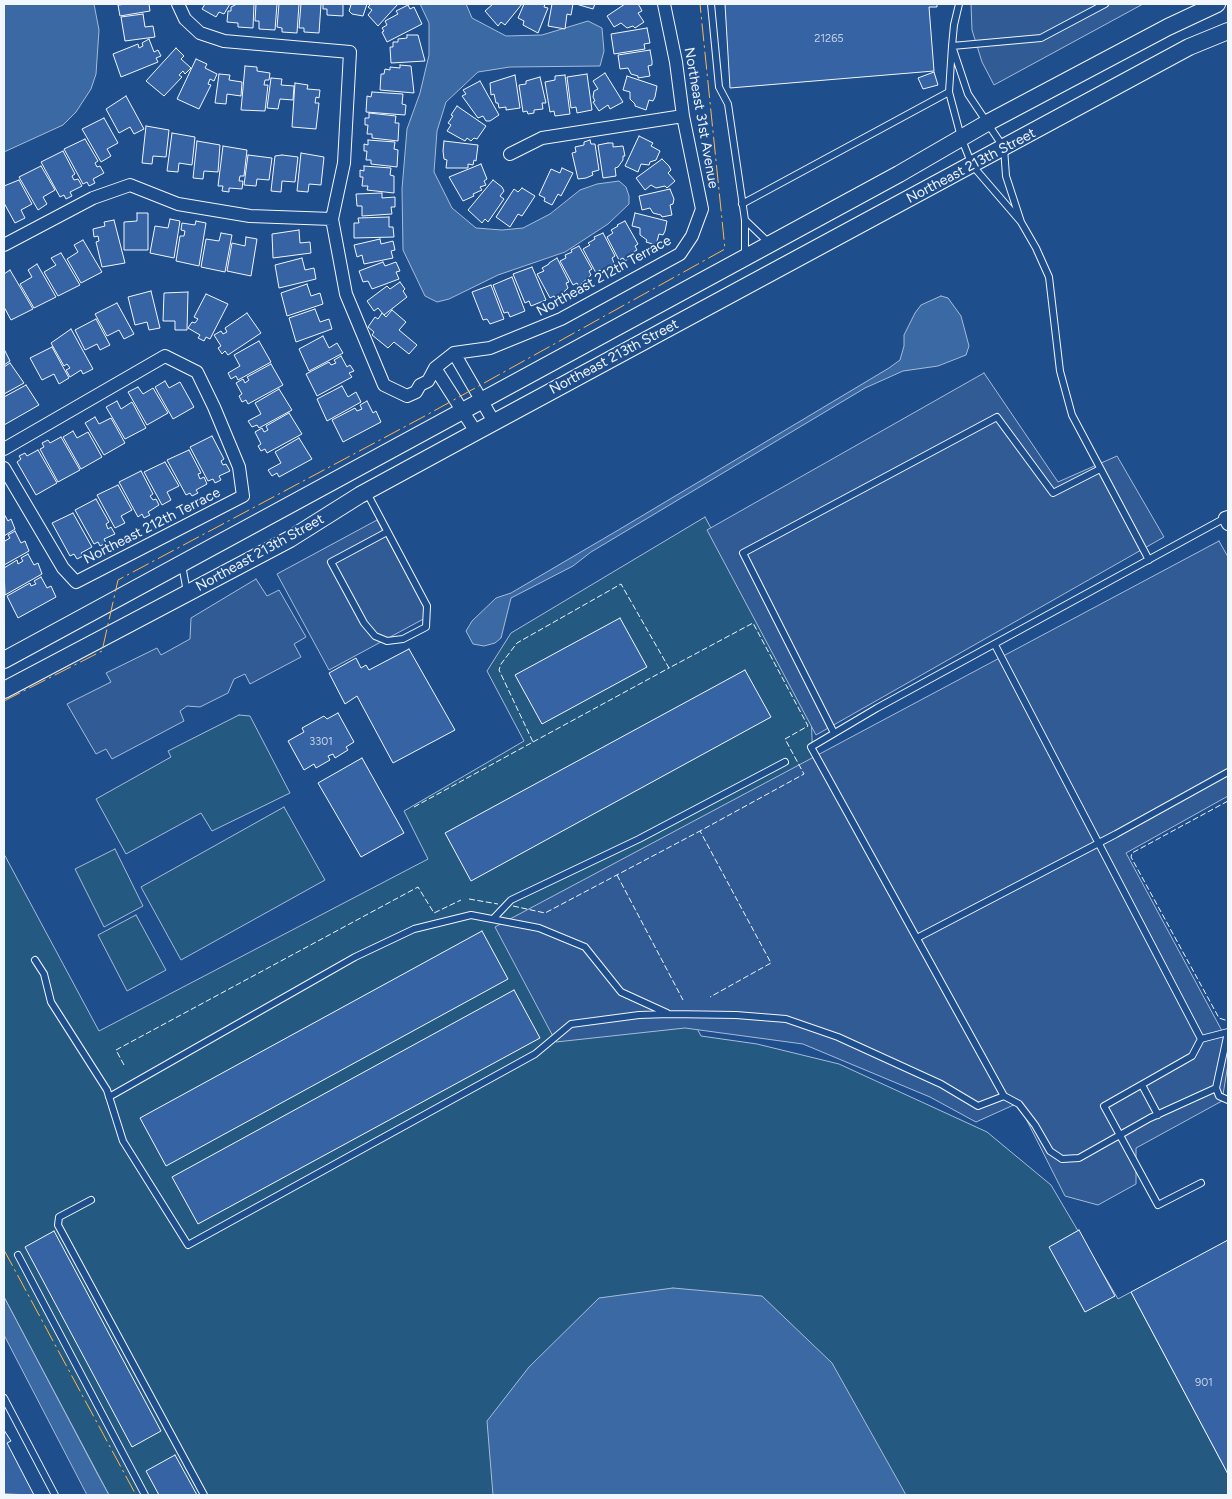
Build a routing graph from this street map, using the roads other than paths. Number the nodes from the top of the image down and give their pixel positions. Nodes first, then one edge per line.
1 (178, 4) edge
2 (664, 4) edge
3 (711, 4) edge
4 (959, 4) edge
5 (1105, 4) edge
6 (1218, 4) edge
7 (1228, 31) edge
8 (952, 46) junction
9 (949, 92) junction
10 (683, 116) junction
11 (987, 123) junction
12 (961, 138) junction
13 (1004, 148) junction
14 (510, 154) dead end
15 (972, 165) junction
16 (742, 204) junction
17 (332, 219) junction
18 (745, 220) junction
19 (1021, 222) junction
20 (692, 236) joint
21 (770, 244) junction
22 (4, 245) edge
23 (745, 257) junction
24 (454, 353) junction
25 (435, 368) junction
26 (482, 400) junction
27 (463, 410) junction
28 (494, 422) junction
29 (476, 432) junction
30 (4, 449) edge
31 (4, 468) edge
32 (1100, 469) junction
33 (367, 492) junction
34 (1227, 520) edge
35 (387, 532) junction
36 (1149, 560) junction
37 (182, 562) junction
38 (187, 593) junction
39 (995, 645) junction
40 (4, 660) edge
41 (4, 690) edge
42 (834, 734) junction
43 (785, 762) dead end
44 (1226, 776) edge
45 (1099, 843) junction
46 (493, 919) junction
47 (917, 938) junction
48 (35, 960) dead end
49 (670, 1014) junction
50 (1228, 1032) edge
51 (1201, 1039) junction
52 (1142, 1084) junction
53 (1216, 1088) junction
54 (1004, 1096) junction
55 (109, 1097) junction
56 (1228, 1100) edge
57 (1158, 1115) junction
58 (1120, 1135) junction
59 (1202, 1182) dead end
60 (91, 1200) dead end
61 (18, 1255) dead end
62 (4, 1398) edge
63 (55, 1495) edge
64 (145, 1495) edge
65 (204, 1495) edge

1 - 17 street
2 - 10 street, Northeast 31st Avenue
3 - 16 lane
4 - 8 lane
5 - 8 lane
6 - 11 street, Northeast 213th Street
7 - 13 street, Northeast 213th Street
8 - 9 lane
8 - 11 lane
9 - 12 lane
9 - 16 lane
10 - 14 street
10 - 20 street, Northeast 31st Avenue
11 - 12 street, Northeast 213th Street
11 - 13 lane
12 - 15 lane
12 - 21 street, Northeast 213th Street
13 - 15 street, Northeast 213th Street
13 - 19 lane
15 - 19 lane
15 - 28 street, Northeast 213th Street
16 - 18 lane
17 - 22 street
17 - 25 street
18 - 21 lane
18 - 23 lane
19 - 32 lane
20 - 24 street, Northeast 212th Terrace
21 - 23 street, Northeast 213th Street
23 - 26 street, Northeast 213th Street
24 - 25 street
24 - 26 street
25 - 27 street
26 - 27 street, Northeast 213th Street
26 - 28 street
27 - 29 street
27 - 37 street, Northeast 213th Street
28 - 29 street, Northeast 213th Street
29 - 33 street, Northeast 213th Street
30 - 31 street, Northeast 212th Terrace
32 - 36 lane
32 - 42 lane
33 - 35 lane
33 - 38 street, Northeast 213th Street
34 - 36 lane
35 - 35 lane
36 - 39 lane
37 - 38 lane
37 - 40 street, Northeast 213th Street
38 - 41 street, Northeast 213th Street
39 - 42 lane
39 - 45 lane
42 - 47 lane
43 - 46 lane
44 - 45 lane
45 - 47 lane
45 - 51 lane
46 - 49 lane
46 - 55 lane
47 - 54 lane
48 - 55 lane
49 - 54 lane
49 - 55 lane
50 - 51 lane
50 - 53 lane
51 - 52 lane
52 - 57 lane
52 - 58 lane
53 - 56 lane
53 - 57 lane
54 - 58 lane
57 - 58 lane
58 - 59 lane
60 - 65 lane
61 - 64 lane
62 - 63 lane

